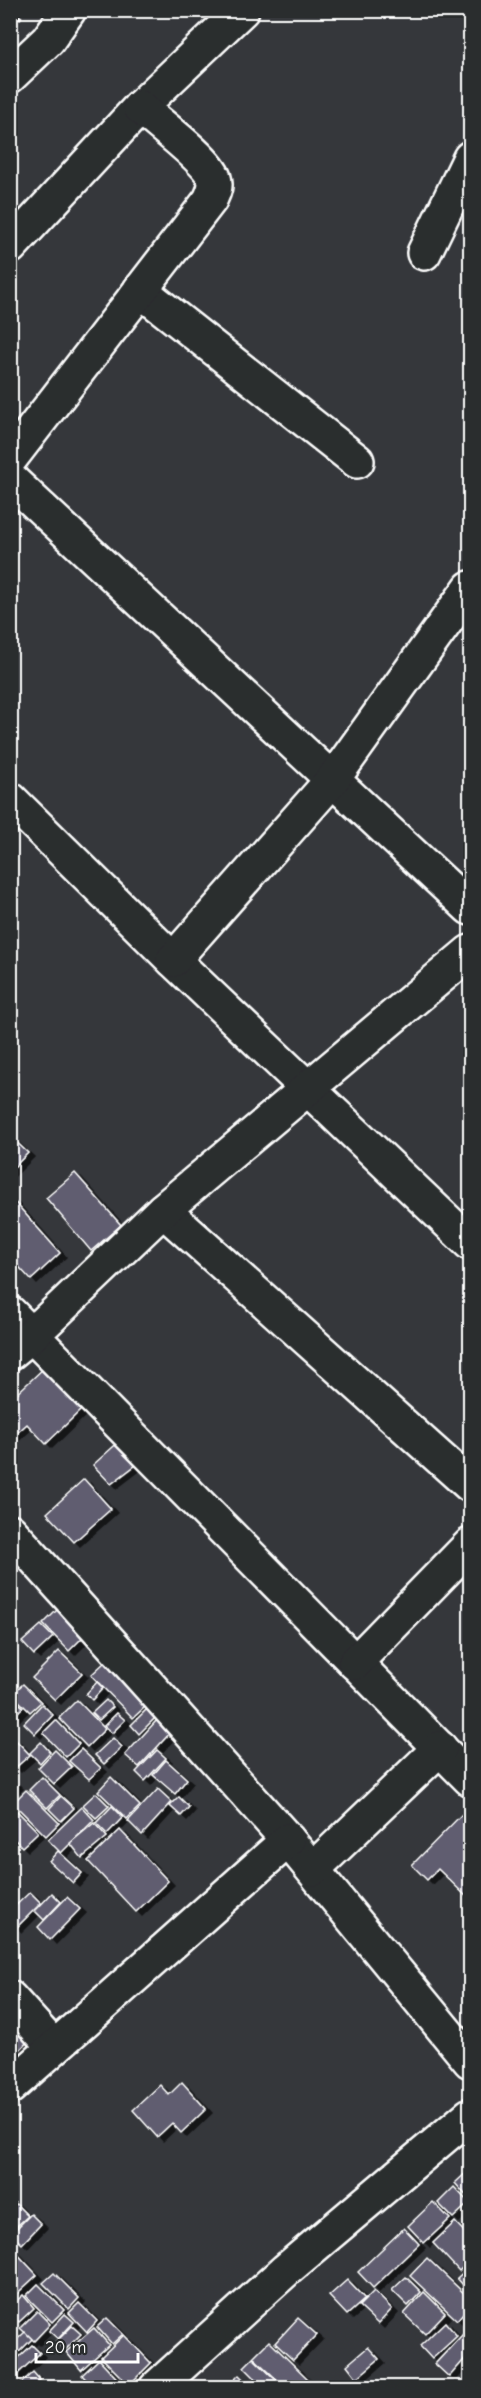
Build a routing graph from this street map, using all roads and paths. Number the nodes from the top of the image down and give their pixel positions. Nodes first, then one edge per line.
1 (69, 10) edge
2 (242, 10) edge
3 (10, 76) edge
4 (140, 107) junction
5 (471, 158) edge
6 (10, 247) edge
7 (424, 253) dead end
8 (140, 290) junction
9 (10, 459) edge
10 (357, 461) dead end
11 (10, 478) edge
12 (471, 588) edge
13 (333, 779) junction
14 (10, 800) edge
15 (471, 908) edge
16 (471, 952) edge
17 (173, 960) junction
18 (309, 1089) junction
19 (163, 1210) junction
20 (471, 1243) edge
21 (18, 1333) edge
22 (471, 1485) edge
23 (10, 1531) edge
24 (466, 1558) edge
25 (356, 1663) junction
26 (440, 1748) junction
27 (471, 1779) edge
28 (288, 1840) junction
29 (313, 1869) junction
30 (10, 1998) edge
31 (54, 2048) junction
32 (471, 2061) edge
33 (10, 2087) edge
34 (471, 2115) edge
35 (156, 2388) edge

1 - 3 street
2 - 4 street
4 - 6 street
4 - 8 street
5 - 7 street
8 - 9 street
8 - 10 street
11 - 13 street
12 - 13 street
13 - 15 street
13 - 17 street
14 - 17 street
16 - 18 street
17 - 18 street
18 - 19 street
18 - 20 street
19 - 21 street
19 - 22 street
21 - 25 street
23 - 28 street
24 - 25 street
25 - 26 street
26 - 27 street
26 - 29 street
28 - 29 street
28 - 31 street
29 - 32 street
30 - 31 street
31 - 33 street
34 - 35 street

